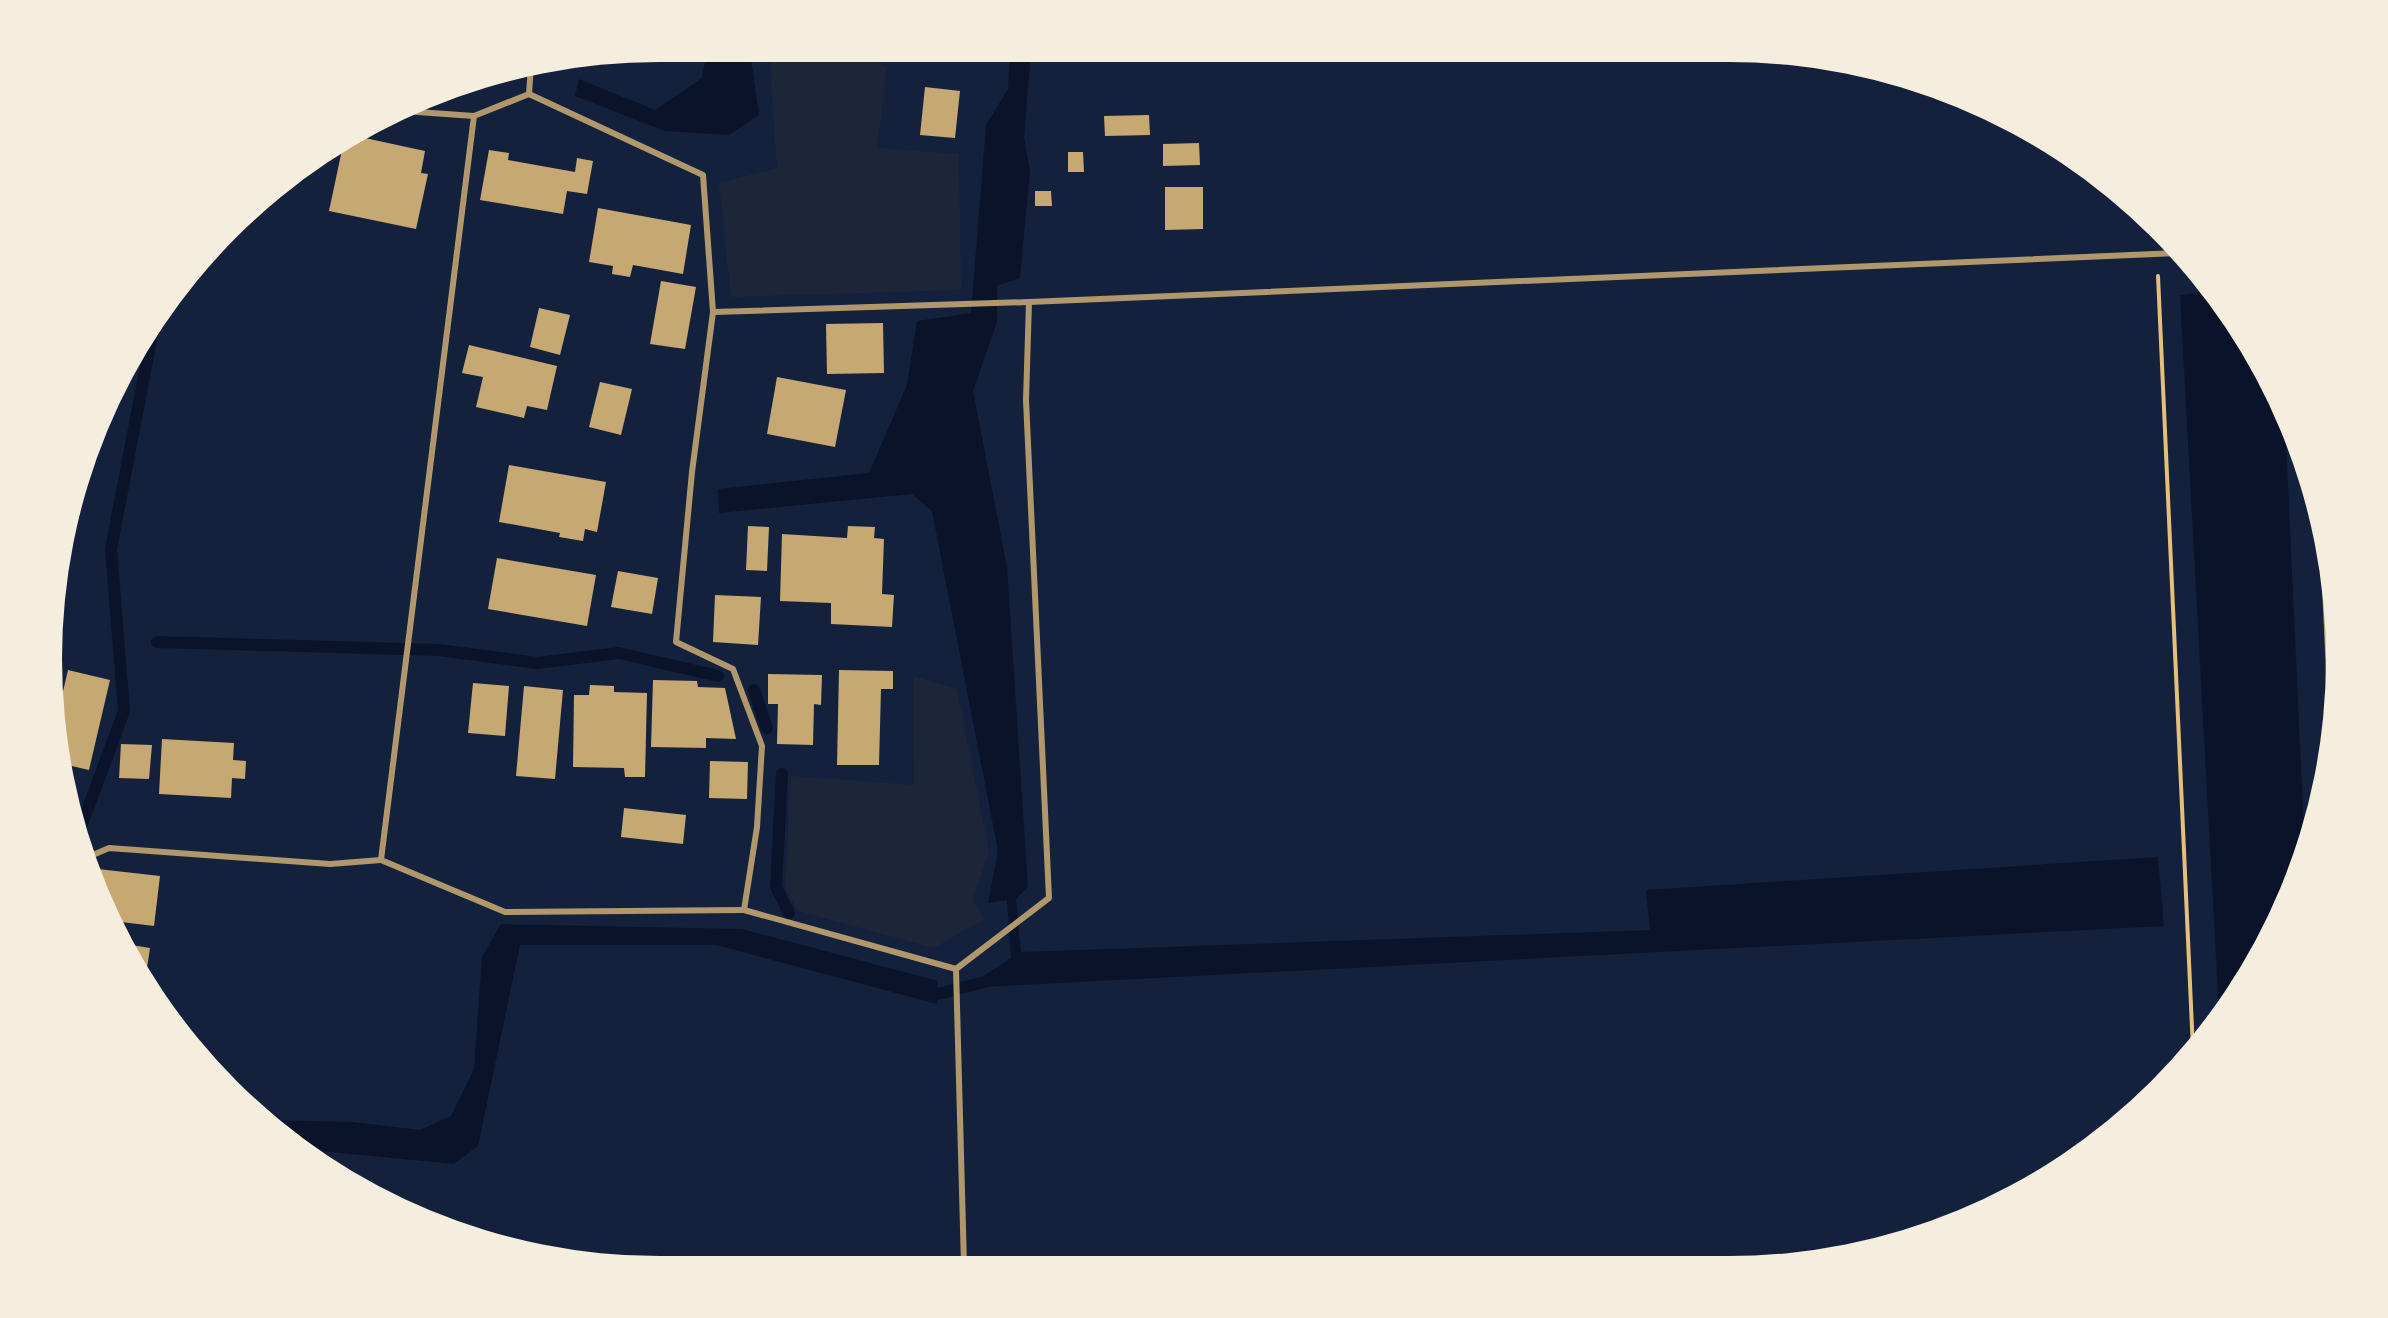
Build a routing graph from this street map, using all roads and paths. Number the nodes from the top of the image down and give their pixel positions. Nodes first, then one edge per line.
1 (530, 76) edge
2 (529, 94) junction
3 (419, 112) edge
4 (474, 116) junction
5 (2157, 254) junction
6 (2167, 254) edge
7 (1029, 302) junction
8 (712, 312) junction
9 (94, 854) edge
10 (381, 860) junction
11 (744, 910) junction
12 (956, 969) junction
13 (2192, 1036) edge
14 (964, 1256) edge

1 - 2 street
2 - 4 street
2 - 8 street
3 - 4 street
4 - 10 street
5 - 6 street
5 - 7 street
5 - 13 path
7 - 8 street
7 - 12 street
8 - 11 street
9 - 10 street
10 - 11 street
11 - 12 street
12 - 14 street

